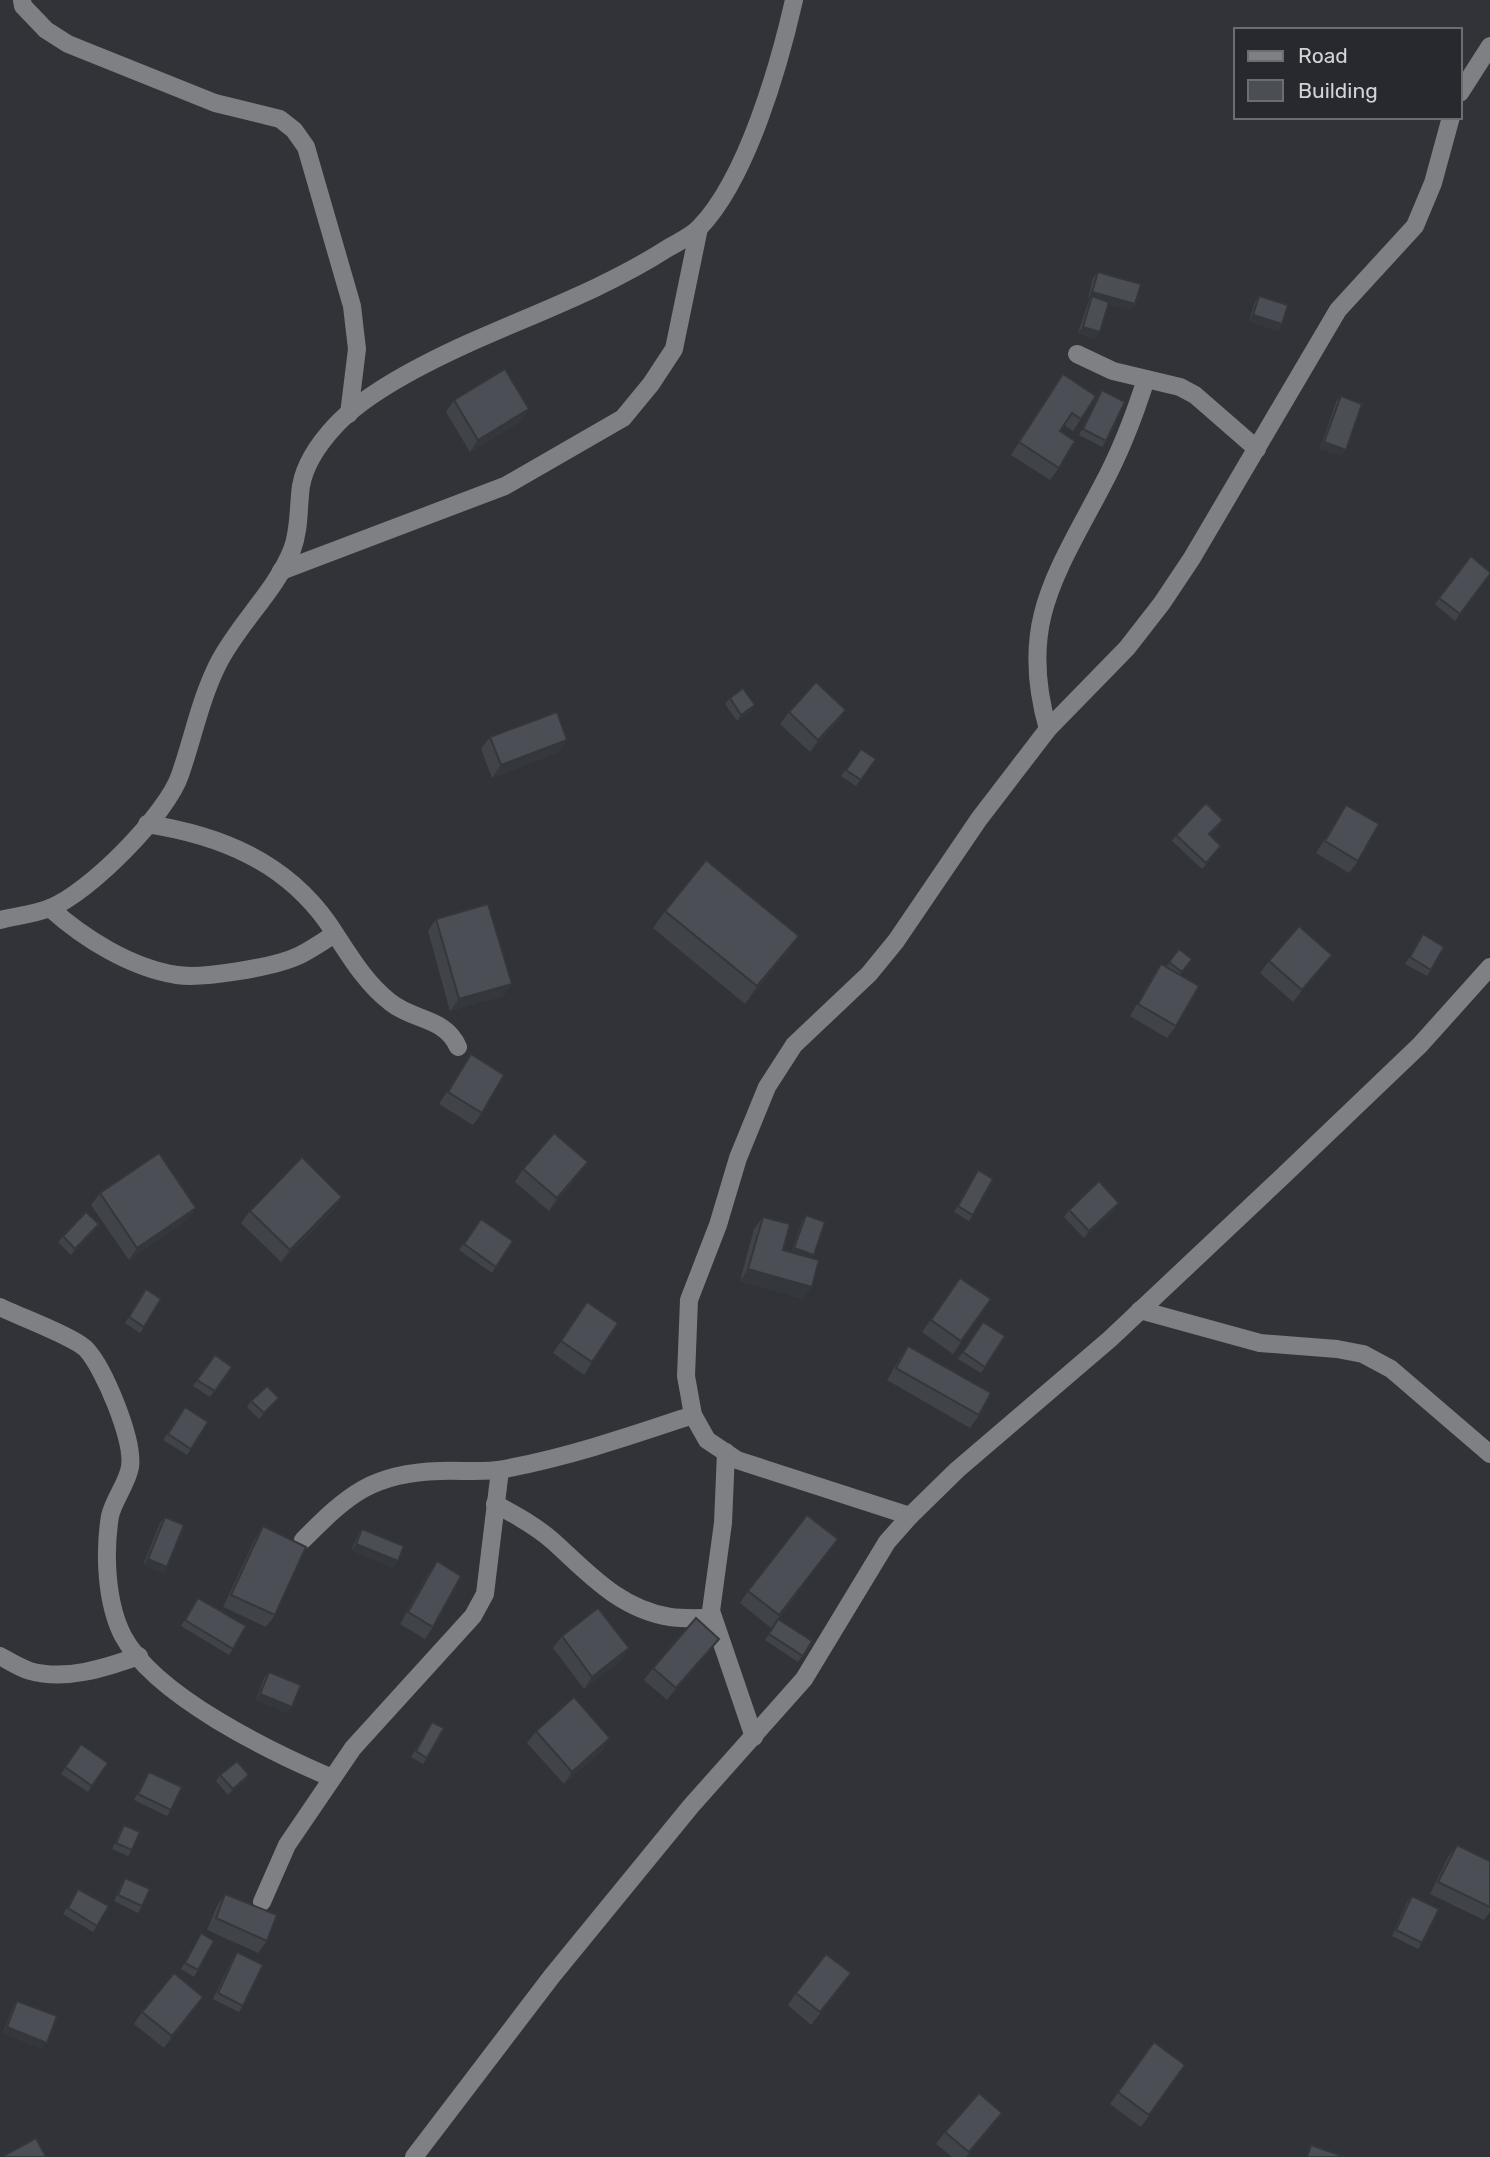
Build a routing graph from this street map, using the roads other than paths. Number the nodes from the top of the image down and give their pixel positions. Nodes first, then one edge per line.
1 (22, 0) edge
2 (794, 0) edge
3 (1490, 46) edge
4 (1462, 90) edge
5 (1450, 119) edge
6 (699, 228) junction
7 (1077, 354) dead end
8 (1146, 379) junction
9 (349, 414) junction
10 (1257, 449) junction
11 (281, 571) junction
12 (1048, 729) junction
13 (147, 824) junction
14 (50, 908) junction
15 (0, 920) edge
16 (335, 934) junction
17 (1490, 967) edge
18 (458, 1047) dead end
19 (0, 1307) edge
20 (1140, 1310) junction
21 (693, 1415) junction
22 (726, 1452) junction
23 (1490, 1454) edge
24 (500, 1470) junction
25 (495, 1504) junction
26 (910, 1516) junction
27 (303, 1540) dead end
28 (713, 1618) junction
29 (0, 1656) edge
30 (139, 1656) junction
31 (754, 1737) junction
32 (332, 1778) junction
33 (261, 1902) dead end
34 (414, 2157) edge

1 - 9 street
2 - 6 street
3 - 4 street
5 - 10 street
6 - 9 street
6 - 11 street
7 - 8 street
8 - 10 street
8 - 12 street
9 - 11 street
10 - 12 street
11 - 13 street
12 - 21 street
13 - 14 street
13 - 16 street
14 - 15 street
14 - 16 street
16 - 18 street
17 - 20 street
19 - 30 street
20 - 23 street
20 - 26 street
21 - 22 street
21 - 24 street
22 - 26 street
22 - 28 street
24 - 25 street
24 - 27 street
25 - 28 street
25 - 32 street
26 - 31 street
28 - 31 street
29 - 30 street
30 - 32 street
31 - 34 street
32 - 33 street

